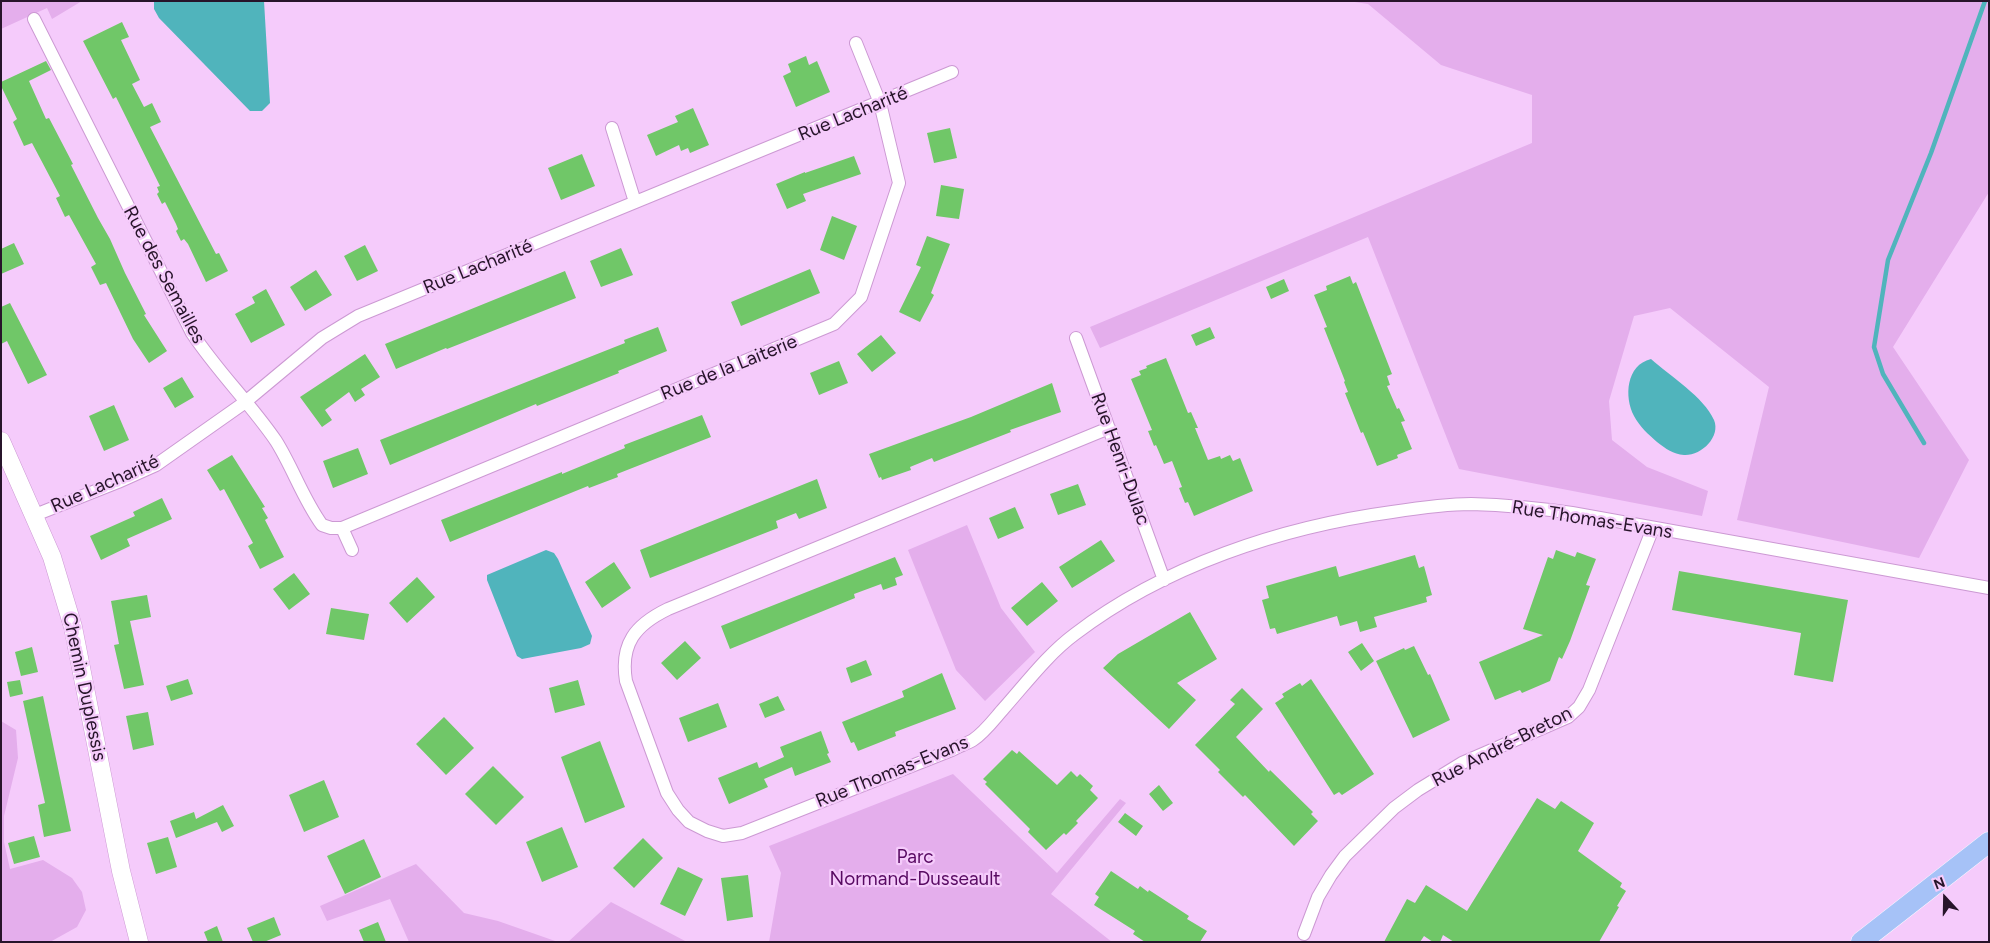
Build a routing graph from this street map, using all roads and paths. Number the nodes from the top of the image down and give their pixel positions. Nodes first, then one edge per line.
1 (34, 19) dead end
2 (856, 43) dead end
3 (952, 72) dead end
4 (880, 103) junction
5 (612, 128) dead end
6 (635, 202) junction
7 (1076, 338) dead end
8 (244, 403) junction
9 (1109, 428) junction
10 (1, 440) edge
11 (35, 515) junction
12 (342, 528) junction
13 (1653, 528) junction
14 (352, 550) dead end
15 (1164, 580) junction
16 (1989, 588) edge
17 (1989, 842) edge
18 (1304, 934) dead end
19 (139, 942) edge
20 (1861, 942) edge

1 - 8 street, Rue des Semailles
2 - 4 street, Rue de la Laiterie
3 - 4 street, Rue Lacharité
4 - 6 street, Rue Lacharité
4 - 12 street, Rue de la Laiterie
5 - 6 street
6 - 8 street, Rue Lacharité
7 - 9 street, Rue Henri-Dulac
8 - 11 street, Rue Lacharité
8 - 12 street, Rue des Semailles
9 - 15 street, Rue Henri-Dulac
9 - 15 street, Rue Thomas-Evans
10 - 11 street, Chemin Duplessis
11 - 19 street, Chemin Duplessis
12 - 14 street
13 - 15 street, Rue Thomas-Evans
13 - 16 street, Rue Thomas-Evans
13 - 18 street, Rue André-Breton
17 - 20 main road

